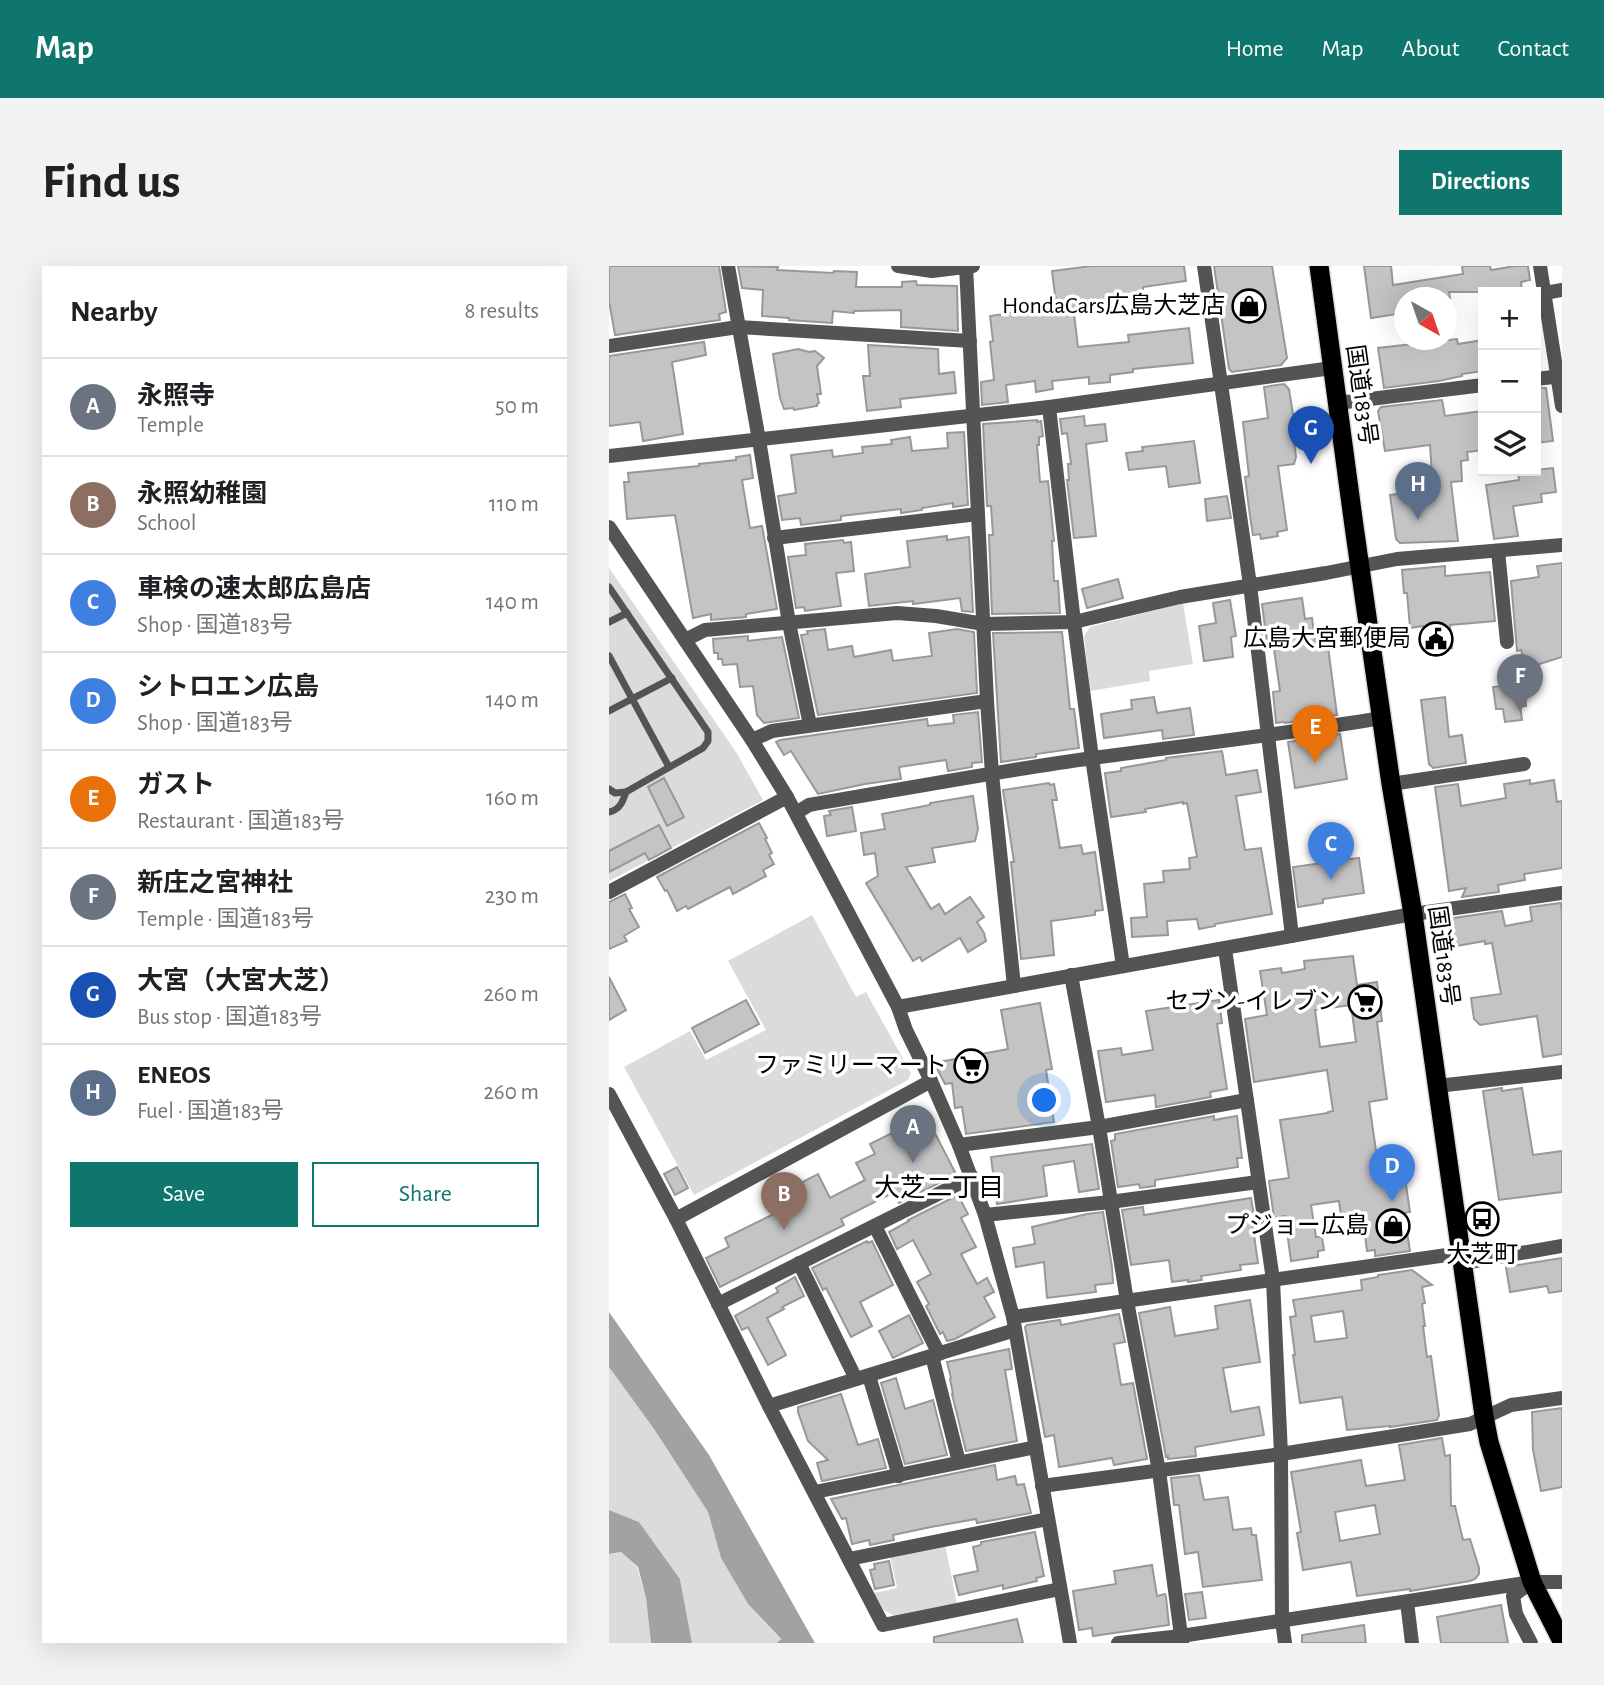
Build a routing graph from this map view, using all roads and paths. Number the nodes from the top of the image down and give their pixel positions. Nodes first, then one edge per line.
1 (728, 266) edge
2 (898, 266) edge
3 (966, 266) edge
4 (974, 266) edge
5 (1204, 266) edge
6 (1319, 266) edge
7 (1540, 266) edge
8 (1562, 290) edge
9 (1545, 293) junction
10 (738, 327) junction
11 (970, 341) junction
12 (609, 346) edge
13 (1332, 368) junction
14 (1560, 376) edge
15 (1541, 378) edge
16 (1221, 384) junction
17 (1478, 387) edge
18 (1338, 403) junction
19 (1562, 406) edge
20 (1048, 407) junction
21 (974, 414) junction
22 (759, 440) junction
23 (609, 456) edge
24 (978, 514) junction
25 (609, 527) edge
26 (774, 538) junction
27 (1562, 545) edge
28 (1498, 551) junction
29 (1361, 565) junction
30 (1250, 585) junction
31 (609, 587) edge
32 (627, 613) junction
33 (609, 622) edge
34 (1074, 622) junction
35 (789, 623) junction
36 (984, 624) junction
37 (685, 640) junction
38 (1507, 642) dead end
39 (609, 656) edge
40 (672, 678) junction
41 (632, 699) junction
42 (987, 701) junction
43 (609, 711) edge
44 (1382, 718) junction
45 (810, 725) junction
46 (1267, 736) junction
47 (752, 740) junction
48 (1092, 758) junction
49 (1524, 764) dead end
50 (669, 767) junction
51 (992, 774) junction
52 (1391, 784) junction
53 (609, 789) edge
54 (626, 792) junction
55 (786, 797) junction
56 (609, 812) edge
57 (796, 813) junction
58 (609, 892) edge
59 (1562, 893) edge
60 (1413, 914) junction
61 (1292, 936) junction
62 (1225, 949) junction
63 (1123, 966) junction
64 (1071, 975) junction
65 (1014, 986) junction
66 (898, 1007) junction
67 (1562, 1072) edge
68 (931, 1081) junction
69 (1437, 1086) junction
70 (609, 1094) edge
71 (1247, 1100) junction
72 (1099, 1127) junction
73 (959, 1146) junction
74 (972, 1177) junction
75 (1258, 1182) junction
76 (1110, 1202) junction
77 (985, 1215) junction
78 (676, 1219) junction
79 (875, 1226) junction
80 (1562, 1246) edge
81 (1462, 1258) junction
82 (799, 1263) junction
83 (1273, 1280) junction
84 (1127, 1301) junction
85 (718, 1304) junction
86 (1014, 1324) junction
87 (936, 1355) junction
88 (862, 1377) junction
89 (1562, 1398) edge
90 (769, 1406) junction
91 (1484, 1416) junction
92 (1035, 1447) junction
93 (1281, 1454) junction
94 (959, 1462) junction
95 (1159, 1471) junction
96 (899, 1476) junction
97 (1042, 1486) junction
98 (815, 1492) junction
99 (1048, 1519) junction
100 (849, 1559) junction
101 (1532, 1582) junction
102 (1562, 1583) edge
103 (1060, 1590) junction
104 (1562, 1590) edge
105 (1407, 1602) junction
106 (1282, 1621) junction
107 (1181, 1640) edge
108 (1562, 1641) edge
109 (1070, 1643) edge
110 (1118, 1643) edge
111 (1285, 1643) edge
112 (1412, 1643) edge
113 (1531, 1643) edge

1 - 10 street
2 - 3 street
3 - 4 street
3 - 11 street
5 - 16 street
6 - 13 highway, 国道183号
7 - 9 street
8 - 9 street
9 - 14 street
10 - 11 street
10 - 12 street
10 - 22 street
11 - 21 street
13 - 16 street
13 - 18 highway, 国道183号
14 - 15 street
14 - 19 street
16 - 20 street
16 - 30 street
17 - 18 street
18 - 29 highway, 国道183号
20 - 21 street
20 - 34 street
21 - 22 street
21 - 24 street
22 - 23 street
22 - 26 street
24 - 26 street
24 - 36 street
25 - 37 street
26 - 35 street
27 - 28 street
28 - 29 street
28 - 38 street
29 - 30 street
29 - 44 highway, 国道183号
30 - 34 street
30 - 46 street
31 - 32 lane
32 - 33 lane
32 - 40 lane
34 - 36 street
34 - 48 street
35 - 36 street
35 - 37 street
35 - 45 street
36 - 42 street
37 - 47 street
39 - 41 lane
40 - 41 lane
40 - 50 lane
41 - 43 lane
41 - 50 lane
42 - 45 street
42 - 51 street
44 - 46 street
44 - 52 highway, 国道183号
45 - 47 street
46 - 48 street
46 - 61 street
47 - 55 street
48 - 51 street
48 - 63 street
49 - 52 street
50 - 54 lane
51 - 57 street
51 - 65 street
52 - 60 highway, 国道183号
53 - 54 lane
54 - 56 lane
55 - 57 street
55 - 58 street
57 - 66 street
59 - 60 street
60 - 61 street
60 - 69 highway, 国道183号
61 - 62 street
62 - 63 street
62 - 71 street
63 - 64 street
64 - 65 street
64 - 72 street
65 - 66 street
66 - 68 street
67 - 69 street
68 - 73 street
68 - 78 street
69 - 81 highway, 国道183号
70 - 78 street
71 - 72 street
71 - 75 street
72 - 73 street
72 - 76 street
73 - 74 street
74 - 77 street
74 - 79 street
75 - 76 street
75 - 83 street
76 - 77 street
76 - 84 street
77 - 86 street
78 - 85 street
79 - 82 street
79 - 87 street
80 - 81 street
81 - 83 street
81 - 91 highway, 国道183号
82 - 85 street
82 - 88 street
83 - 84 street
83 - 93 street
84 - 86 street
84 - 95 street
85 - 90 street
86 - 87 street
86 - 92 street
87 - 88 street
87 - 94 street
88 - 90 street
88 - 96 street
89 - 91 street
90 - 98 street
91 - 93 street
91 - 101 highway, 国道183号
92 - 94 street
92 - 97 street
93 - 95 street
93 - 106 street
94 - 96 street
95 - 97 street
95 - 107 street
96 - 98 street
97 - 99 street
98 - 100 street
99 - 100 street
99 - 103 street
100 - 103 street
101 - 102 street
101 - 104 street
101 - 105 street
101 - 108 highway, 国道183号
101 - 113 street
103 - 109 street
105 - 106 street
105 - 112 street
106 - 107 street
106 - 111 street
107 - 110 street

